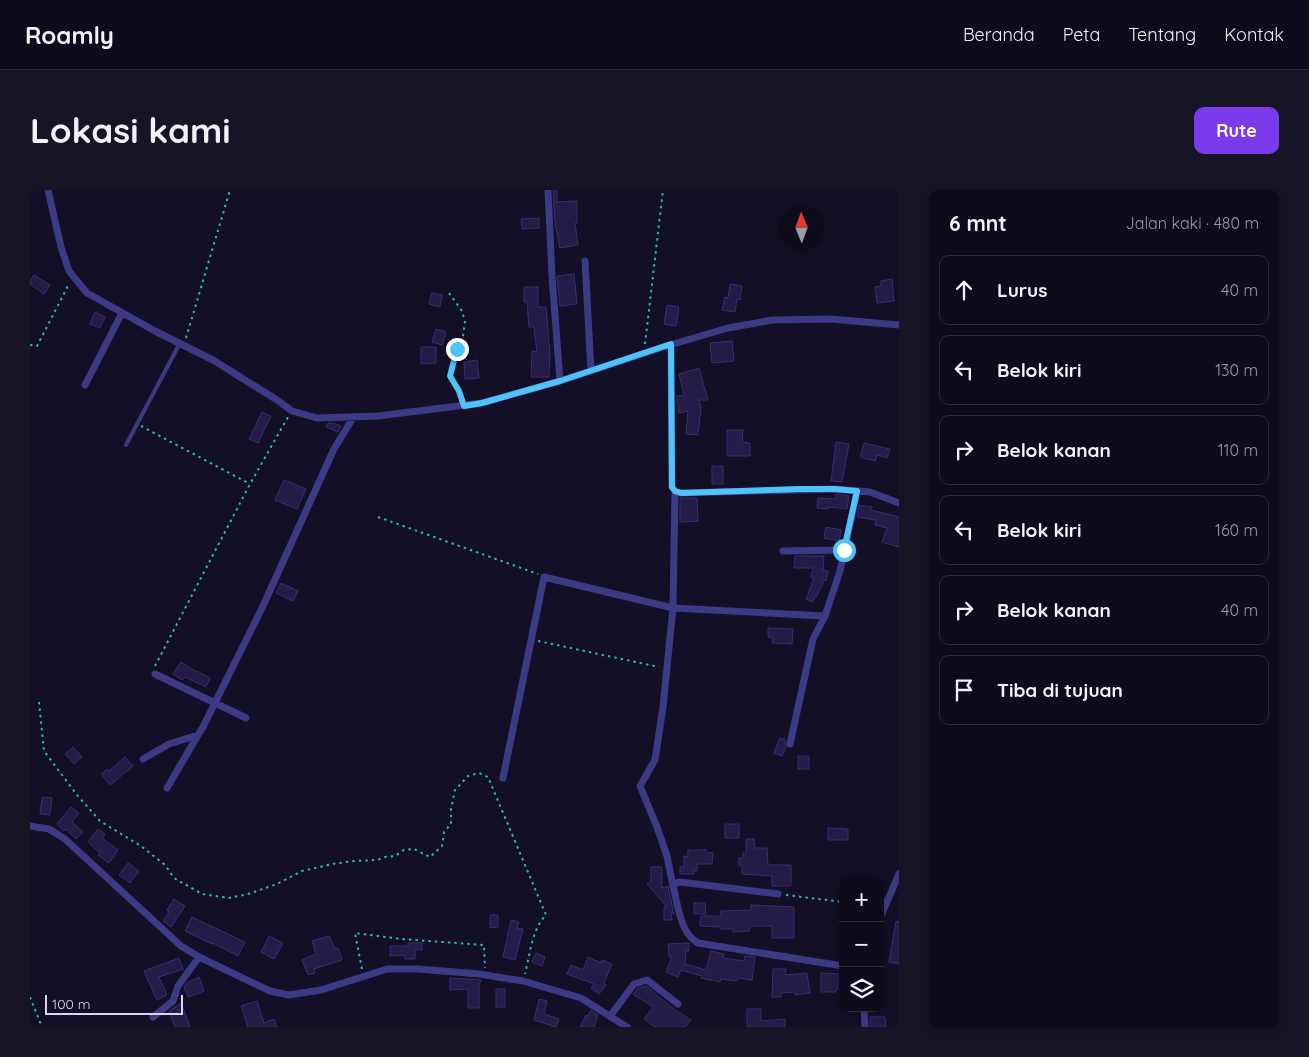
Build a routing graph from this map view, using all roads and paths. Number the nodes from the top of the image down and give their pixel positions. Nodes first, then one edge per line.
1 (48, 190) edge
2 (230, 190) edge
3 (548, 190) edge
4 (663, 190) edge
5 (585, 261) dead end
6 (73, 276) junction
7 (449, 293) dead end
8 (122, 313) junction
9 (899, 325) edge
10 (182, 344) junction
11 (671, 344) junction
12 (30, 345) edge
13 (644, 353) junction
14 (591, 371) junction
15 (560, 381) junction
16 (85, 385) dead end
17 (464, 406) junction
18 (292, 411) junction
19 (352, 418) junction
20 (137, 424) junction
21 (126, 445) dead end
22 (250, 484) junction
23 (675, 491) junction
24 (857, 491) junction
25 (899, 502) edge
26 (378, 517) dead end
27 (844, 550) junction
28 (783, 551) dead end
29 (544, 577) junction
30 (673, 608) junction
31 (825, 616) junction
32 (531, 640) junction
33 (667, 668) junction
34 (155, 674) joint
35 (39, 702) dead end
36 (215, 704) junction
37 (246, 718) dead end
38 (198, 735) junction
39 (790, 744) dead end
40 (143, 759) dead end
41 (503, 778) dead end
42 (167, 788) dead end
43 (30, 826) edge
44 (899, 874) edge
45 (673, 886) junction
46 (778, 894) joint
47 (839, 902) edge
48 (884, 909) edge
49 (199, 957) junction
50 (839, 965) edge
51 (486, 975) junction
52 (364, 976) junction
53 (523, 981) junction
54 (30, 997) edge
55 (678, 1004) dead end
56 (864, 1012) edge
57 (611, 1015) junction
58 (153, 1017) dead end
59 (42, 1027) edge
60 (627, 1027) edge
61 (865, 1027) edge

1 - 6 street
2 - 10 path
3 - 15 street
4 - 13 path
5 - 14 street
6 - 8 street
6 - 12 path
7 - 17 path
8 - 10 street
8 - 16 street
9 - 11 street
10 - 18 street
10 - 20 lane
11 - 13 street
11 - 23 street
13 - 14 street
14 - 15 street
15 - 17 street
17 - 19 street
18 - 19 street
18 - 22 path
19 - 36 street
20 - 21 lane
20 - 22 path
22 - 34 path
23 - 24 street
23 - 30 street
24 - 25 street
24 - 27 street
26 - 29 path
27 - 28 street
27 - 31 street
29 - 30 street
29 - 32 street
30 - 31 street
30 - 33 street
31 - 39 street
32 - 33 path
32 - 41 street
33 - 45 street
34 - 36 street
35 - 53 path
36 - 37 street
36 - 38 street
38 - 40 street
38 - 42 street
43 - 49 street
44 - 48 street
45 - 46 street
45 - 50 street
46 - 47 path
49 - 52 street
49 - 58 street
51 - 52 street
51 - 52 path
51 - 53 street
53 - 57 street
54 - 59 path
55 - 57 street
56 - 61 street
57 - 60 street

